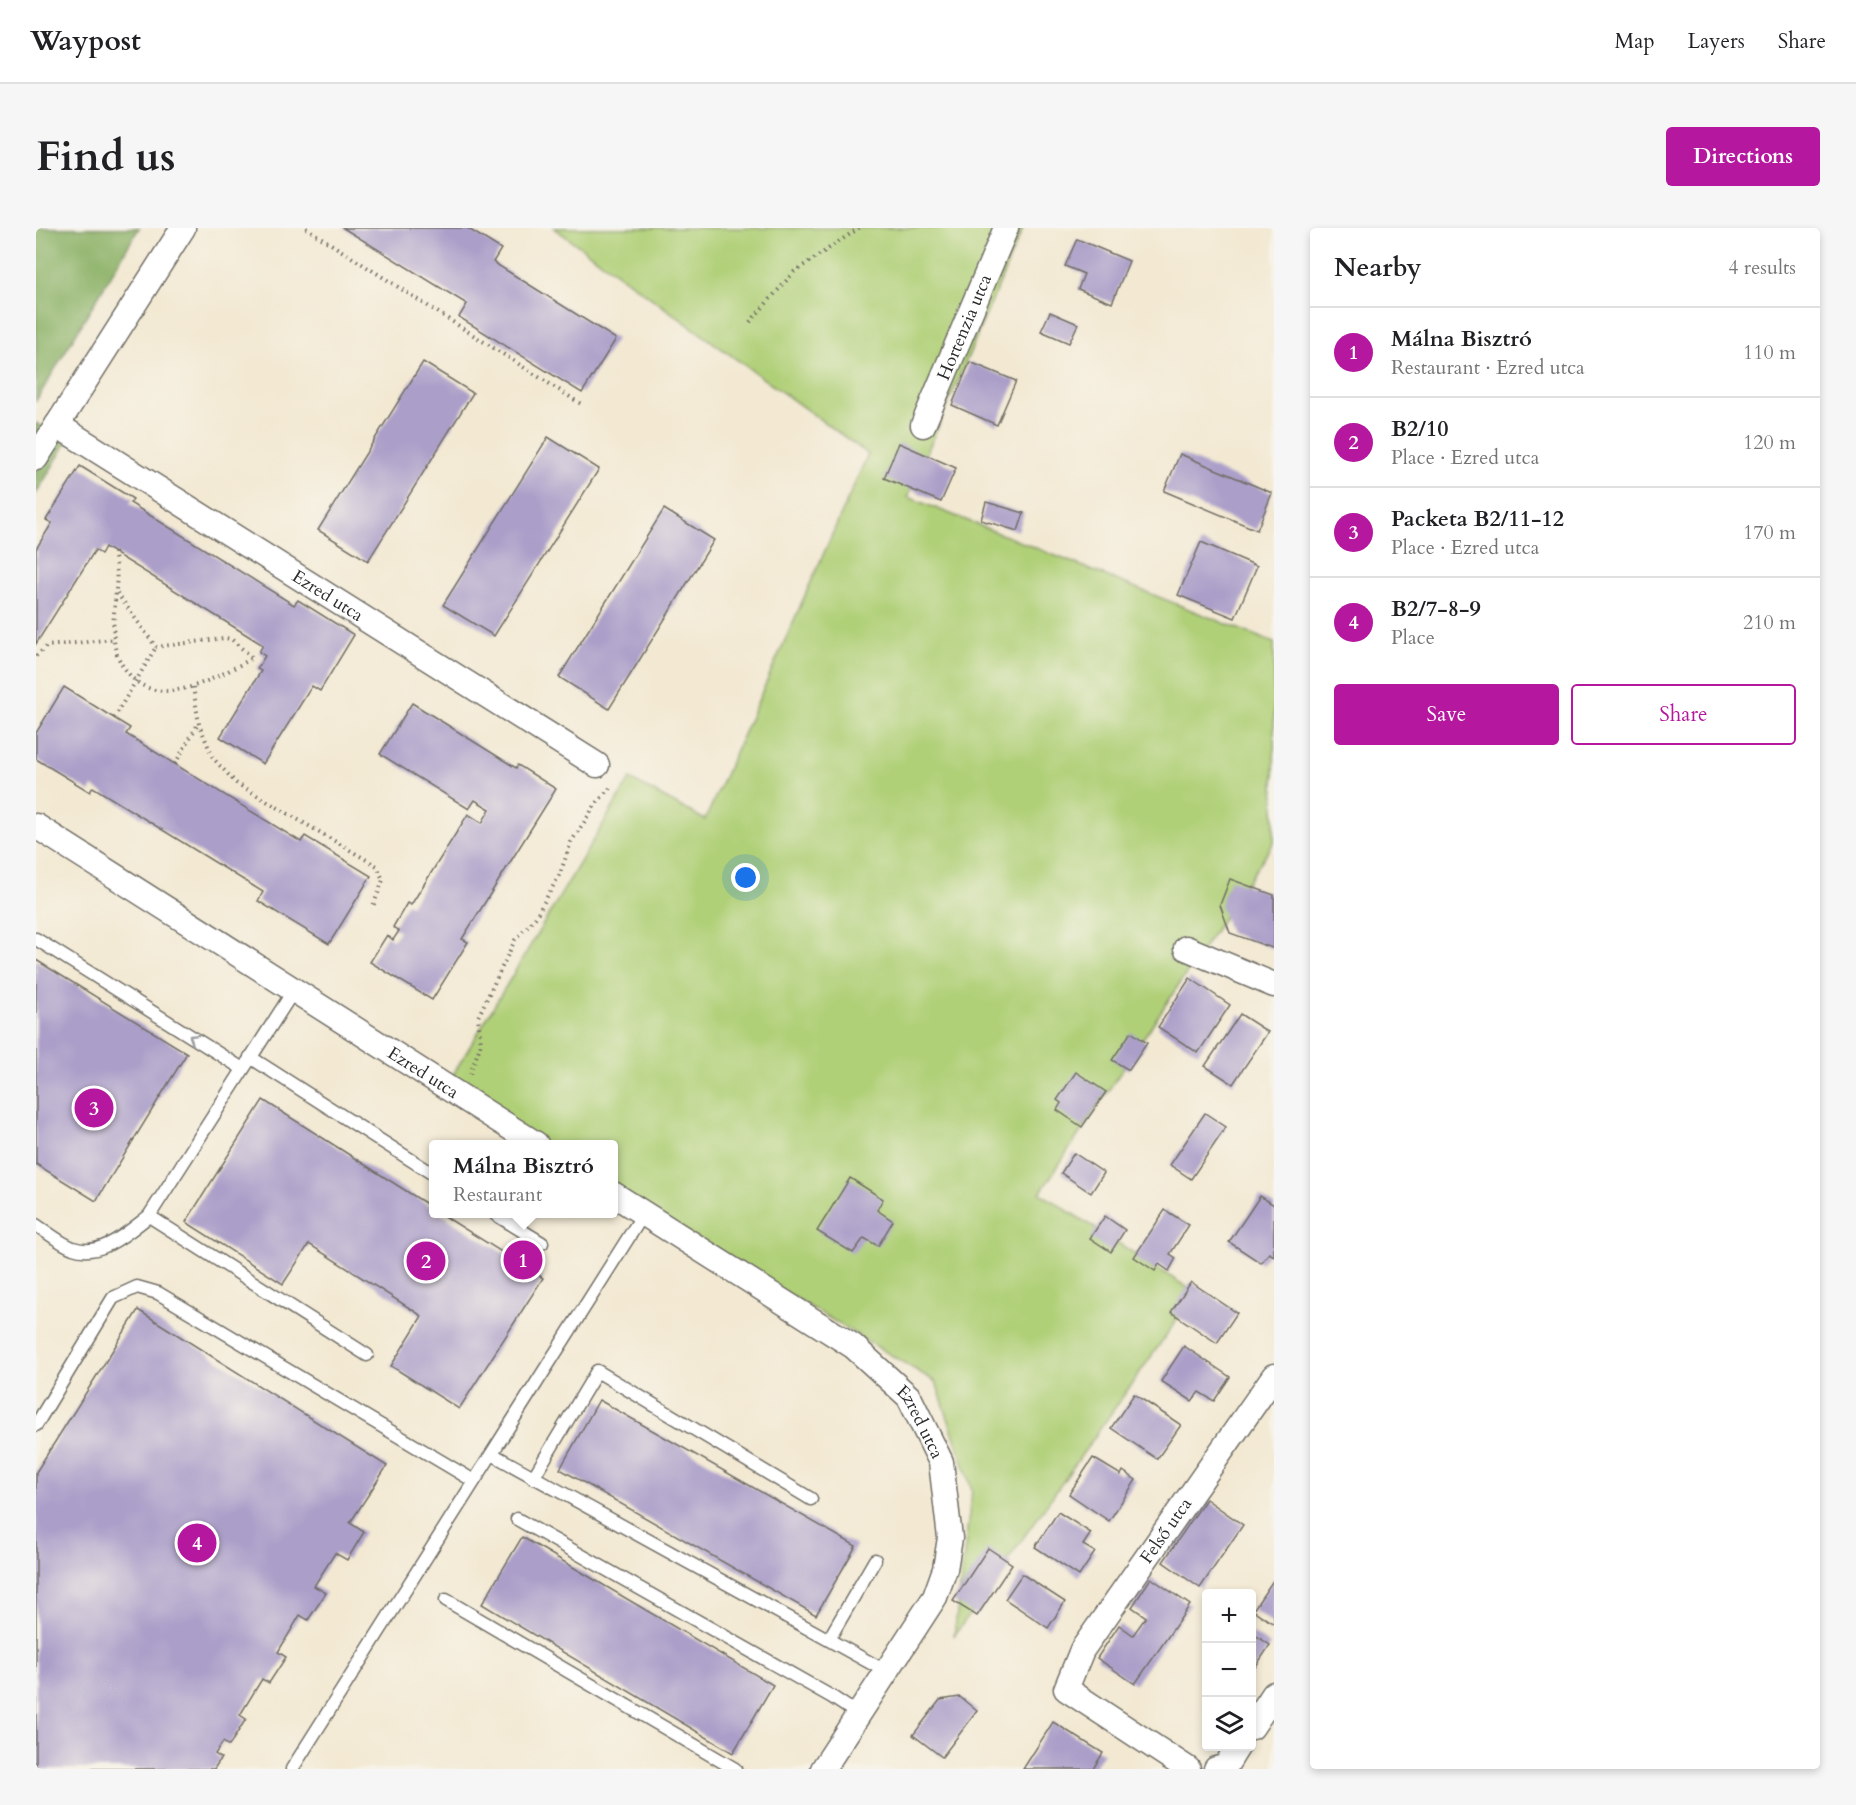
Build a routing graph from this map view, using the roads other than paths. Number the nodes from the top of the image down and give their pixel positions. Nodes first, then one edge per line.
1 (183, 228) edge
2 (1006, 228) edge
3 (57, 425) junction
4 (923, 425) dead end
5 (36, 458) edge
6 (597, 765) road end
7 (36, 826) edge
8 (36, 939) edge
9 (1186, 948) dead end
10 (1274, 984) edge
11 (294, 990) junction
12 (250, 1057) junction
13 (243, 1069) junction
14 (530, 1140) edge
15 (429, 1171) edge
16 (618, 1197) edge
17 (644, 1213) junction
18 (148, 1216) junction
19 (501, 1218) edge
20 (36, 1225) edge
21 (542, 1243) dead end
22 (367, 1355) dead end
23 (1274, 1376) edge
24 (36, 1425) edge
25 (492, 1454) junction
26 (532, 1478) junction
27 (474, 1481) junction
28 (811, 1499) dead end
29 (517, 1520) dead end
30 (875, 1560) dead end
31 (446, 1600) dead end
32 (830, 1639) junction
33 (887, 1672) junction
34 (1274, 1694) edge
35 (859, 1715) junction
36 (1256, 1720) edge
37 (1235, 1751) edge
38 (834, 1766) edge
39 (1221, 1768) edge
40 (292, 1769) edge
41 (735, 1769) edge
42 (1188, 1769) edge

1 - 3 street
2 - 4 street, Hortenzia utca
3 - 5 street
3 - 6 street, Ezred utca
7 - 11 street, Ezred utca
13 -> 8 lane
9 - 10 street
11 - 12 lane
11 - 14 street, Ezred utca
12 - 13 lane
12 - 15 lane
13 - 18 lane
16 - 17 street, Ezred utca
17 - 25 lane
17 - 33 street, Ezred utca
18 - 20 lane
18 - 22 lane
19 - 21 lane
23 - 42 street, Felső utca
24 - 27 lane
25 - 26 lane
25 - 27 lane
26 - 28 lane
26 - 32 lane
27 - 40 lane
29 - 35 lane
30 - 32 lane
31 - 41 lane
32 - 33 lane
33 - 35 street, Ezred utca
34 - 36 street
35 - 38 street, Ezred utca
37 - 39 street

